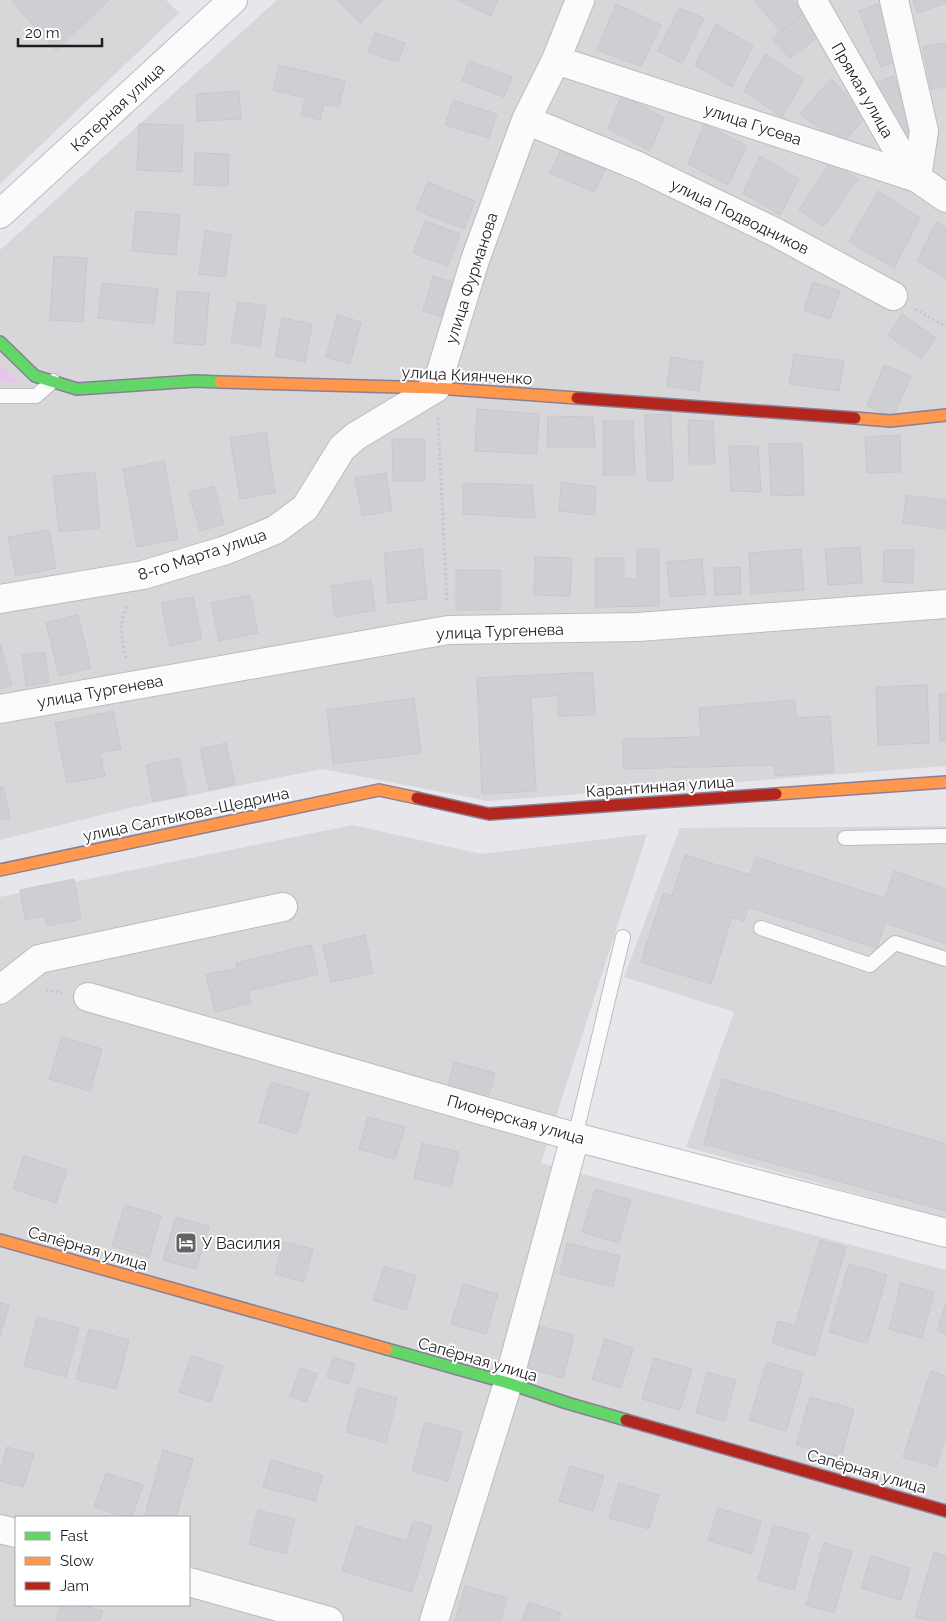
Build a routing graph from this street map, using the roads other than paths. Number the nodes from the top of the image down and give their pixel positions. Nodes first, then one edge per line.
1 (233, 0) edge
2 (580, 0) edge
3 (812, 0) edge
4 (894, 0) edge
5 (556, 60) junction
6 (526, 120) junction
7 (917, 178) junction
8 (946, 198) edge
9 (0, 214) edge
10 (893, 296) road end
11 (0, 342) edge
12 (53, 381) junction
13 (436, 388) junction
14 (0, 396) edge
15 (946, 415) edge
16 (0, 599) edge
17 (946, 604) edge
18 (0, 709) edge
19 (946, 782) edge
20 (378, 790) joint
21 (946, 836) edge
22 (845, 838) dead end
23 (0, 870) edge
24 (283, 907) dead end
25 (761, 928) dead end
26 (623, 937) dead end
27 (946, 959) edge
28 (0, 990) edge
29 (88, 997) dead end
30 (575, 1136) junction
31 (946, 1233) edge
32 (0, 1240) edge
33 (508, 1383) junction
34 (946, 1511) edge
35 (0, 1529) edge
36 (15, 1534) edge
37 (190, 1582) edge
38 (329, 1621) edge
39 (434, 1621) edge

1 - 9 street, Катерная улица
2 - 5 street, улица Фурманова
3 - 7 street, Прямая улица
4 - 7 street
5 - 6 street, улица Фурманова
5 - 7 street, улица Гусева
6 - 10 street, улица Подводников
6 - 13 street, улица Фурманова
7 - 8 street, улица Гусева
11 - 12 street, улица Киянченко
12 - 13 street, улица Киянченко
12 - 14 lane
13 - 15 street, улица Киянченко
13 - 16 street, 8-го Марта улица
17 - 18 street, улица Тургенева
19 - 20 street, Карантинная улица
20 - 23 street, улица Салтыкова-Щедрина
21 - 22 lane
24 - 28 street
25 - 27 lane
26 - 30 lane
29 - 30 street, Пионерская улица
30 - 31 street, Пионерская улица
30 - 33 street
32 - 33 street, Сапёрная улица
33 - 34 street, Сапёрная улица
33 - 39 street
35 - 36 street
37 - 38 street

